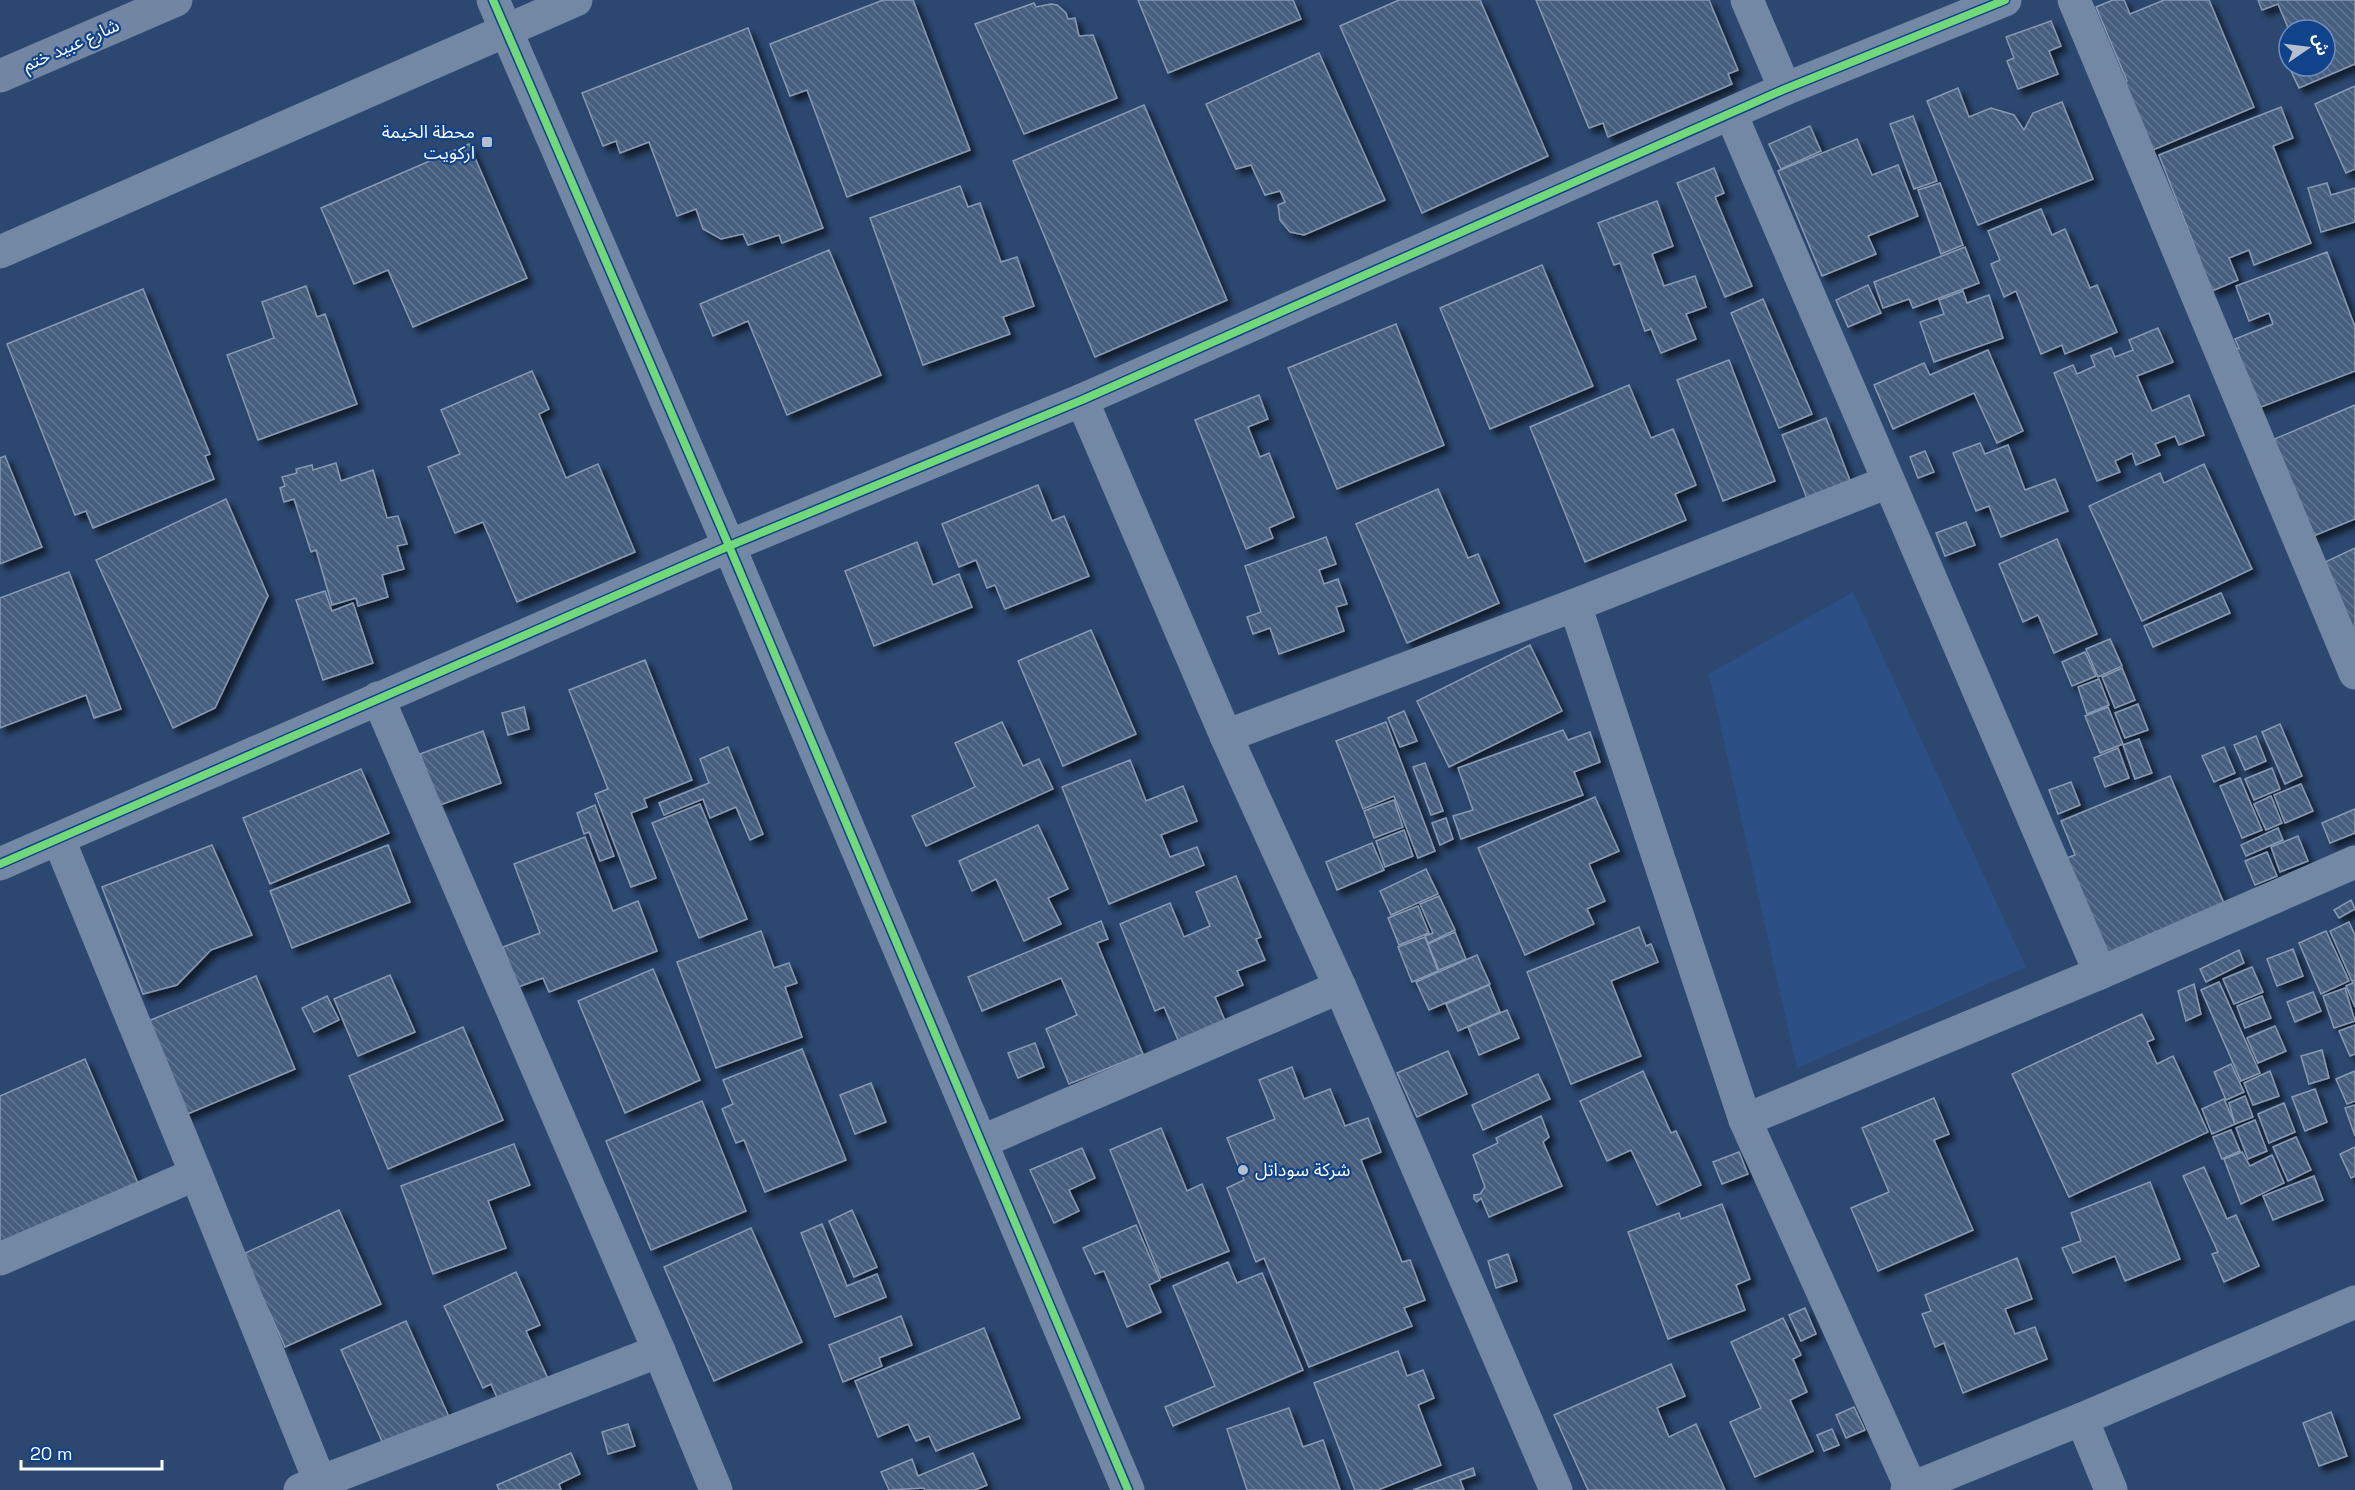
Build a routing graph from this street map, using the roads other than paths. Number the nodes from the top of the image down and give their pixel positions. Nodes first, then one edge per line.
1 (176, 0) edge
2 (493, 0) edge
3 (576, 0) edge
4 (1747, 0) edge
5 (2005, 0) edge
6 (2074, 0) edge
7 (505, 30) junction
8 (0, 76) edge
9 (1785, 89) junction
10 (1731, 114) junction
11 (0, 252) edge
12 (1082, 400) junction
13 (1888, 482) junction
14 (729, 546) junction
15 (1575, 605) junction
16 (2355, 673) edge
17 (378, 698) junction
18 (1226, 736) junction
19 (58, 840) junction
20 (2355, 862) edge
21 (0, 864) edge
22 (2100, 973) junction
23 (1340, 987) junction
24 (1745, 1120) junction
25 (981, 1142) junction
26 (196, 1174) junction
27 (0, 1259) edge
28 (2355, 1302) edge
29 (659, 1351) junction
30 (2082, 1419) junction
31 (310, 1486) edge
32 (1909, 1489) edge
33 (716, 1490) edge
34 (1128, 1490) edge
35 (1556, 1490) edge
36 (2111, 1490) edge

1 - 8 main road, شارع عبيد ختم
2 - 7 street
3 - 7 street
4 - 9 street
5 - 9 street
6 - 16 street
7 - 11 street
7 - 14 street
9 - 10 street
10 - 12 street
10 - 13 street
12 - 14 street
12 - 18 street
13 - 15 street
13 - 22 street
14 - 17 street
14 - 25 street
15 - 18 street
15 - 24 street
17 - 19 street
17 - 29 street
18 - 23 street
19 - 21 street
19 - 26 street
20 - 22 street
22 - 24 street
23 - 25 street
23 - 35 street
24 - 32 street
25 - 34 street
26 - 27 street
26 - 31 street
28 - 30 street
29 - 31 street
29 - 33 street
30 - 32 street
30 - 36 street

